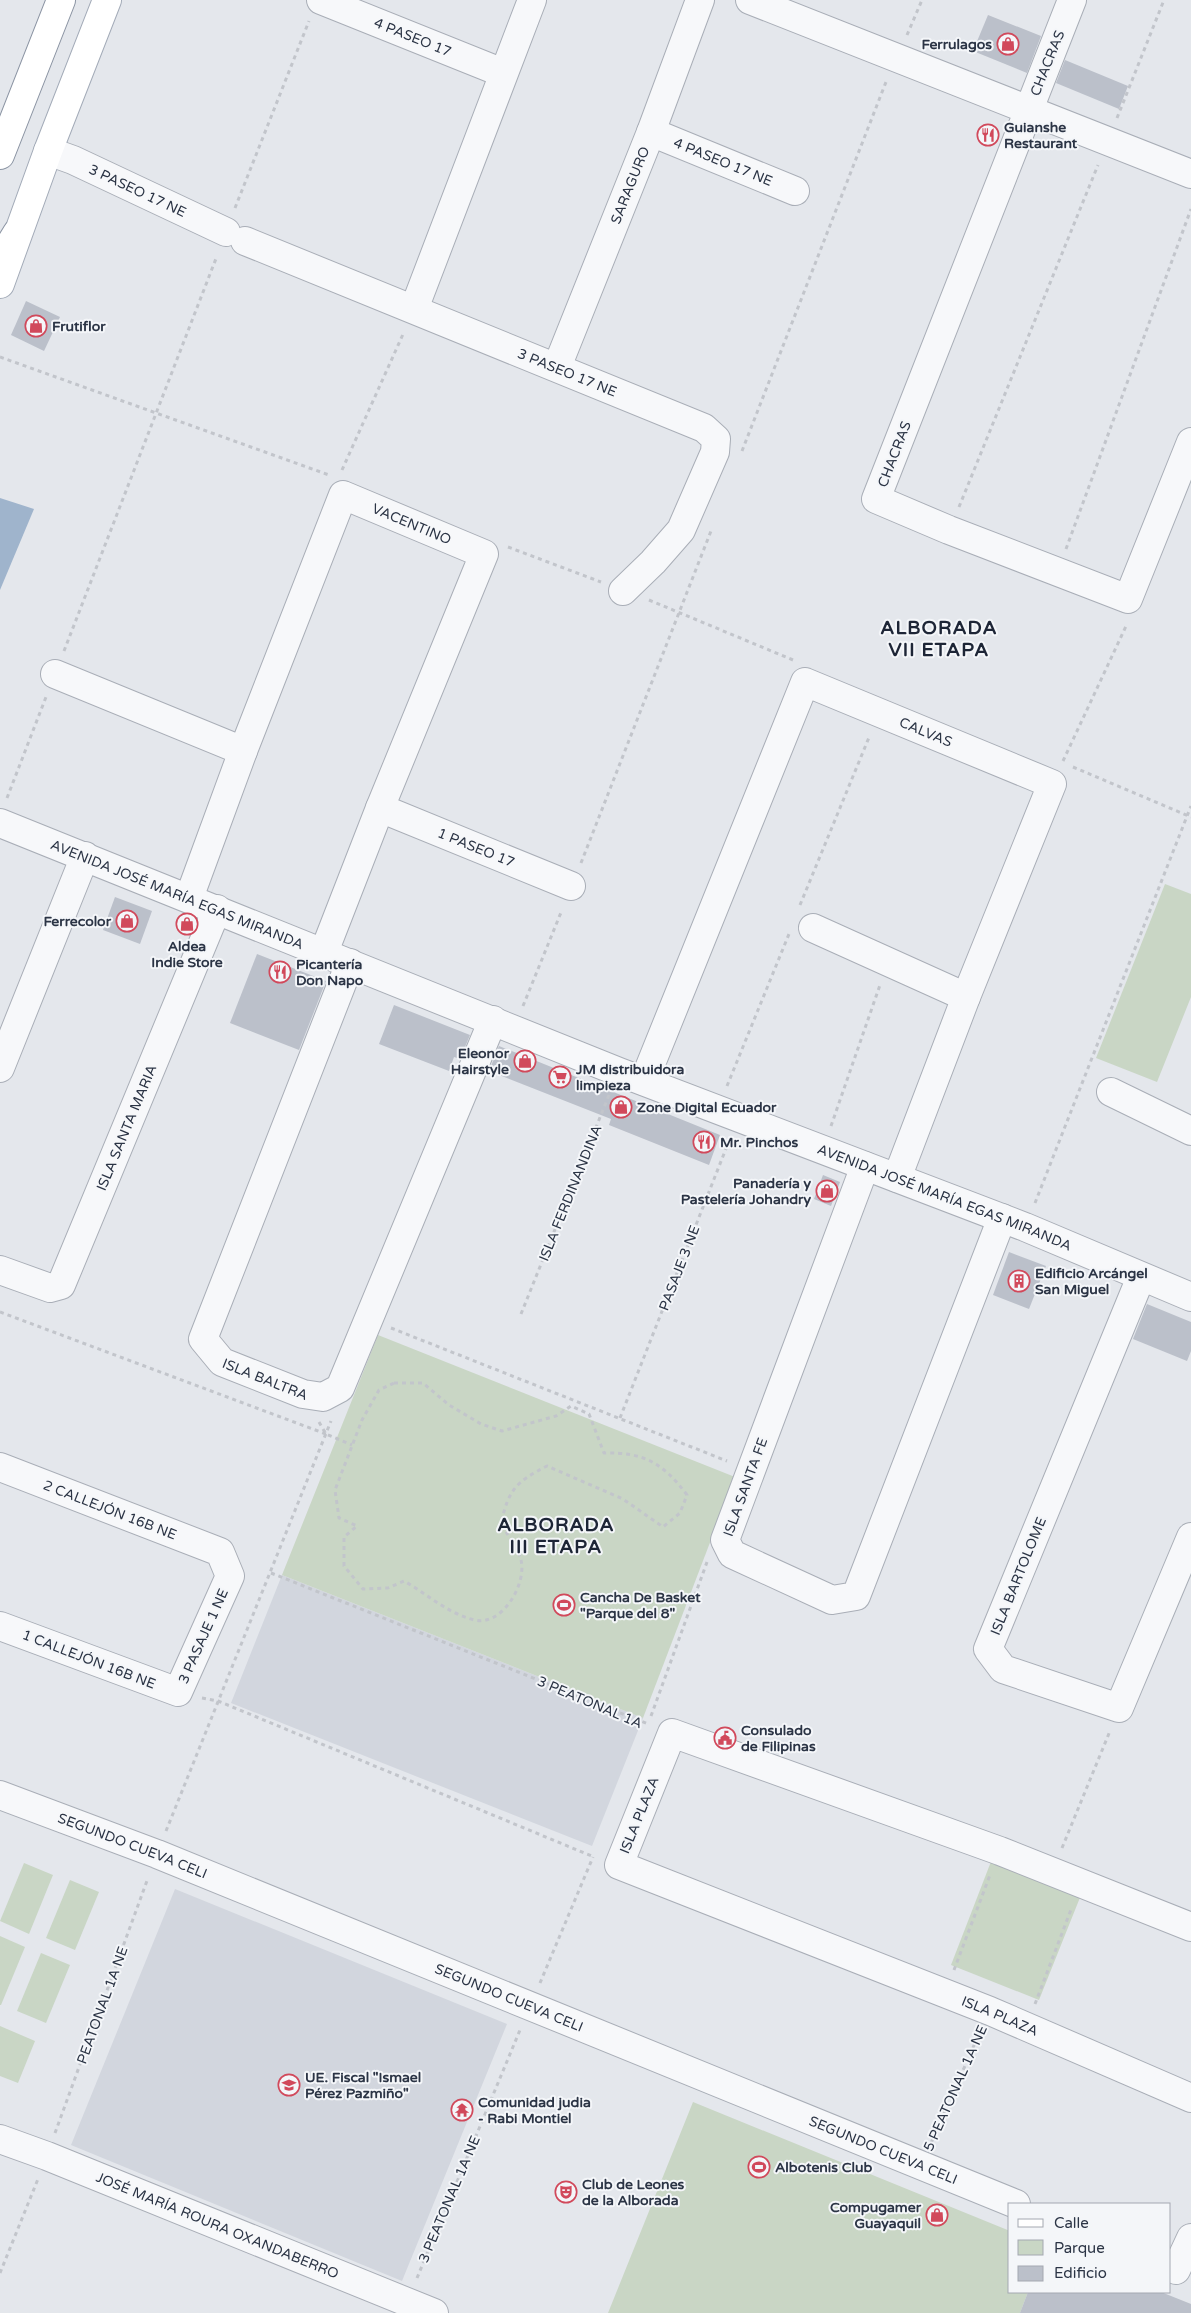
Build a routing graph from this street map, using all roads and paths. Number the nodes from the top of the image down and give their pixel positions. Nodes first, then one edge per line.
1 (61, 0) edge
2 (107, 0) edge
3 (532, 0) edge
4 (700, 0) edge
5 (750, 0) edge
6 (922, 0) edge
7 (1072, 0) edge
8 (1164, 0) edge
9 (316, 9) edge
10 (904, 42) dead end
11 (504, 73) junction
12 (1028, 110) junction
13 (650, 132) junction
14 (1108, 141) junction
15 (48, 151) junction
16 (0, 155) edge
17 (1191, 174) edge
18 (795, 192) dead end
19 (1191, 209) edge
20 (18, 233) junction
21 (236, 236) junction
22 (0, 261) edge
23 (0, 284) edge
24 (414, 309) junction
25 (0, 357) edge
26 (556, 367) junction
27 (156, 413) junction
28 (1191, 442) edge
29 (949, 530) junction
30 (484, 554) junction
31 (1057, 571) junction
32 (623, 591) junction
33 (1128, 599) junction
34 (54, 674) junction
35 (805, 682) junction
36 (243, 751) junction
37 (1063, 763) dead end
38 (1072, 766) dead end
39 (1191, 806) edge
40 (380, 808) junction
41 (2, 814) edge
42 (1189, 816) edge
43 (85, 856) junction
44 (572, 886) dead end
45 (189, 898) junction
46 (218, 910) junction
47 (813, 928) dead end
48 (324, 952) junction
49 (350, 963) junction
50 (880, 984) dead end
51 (966, 998) junction
52 (493, 1020) junction
53 (0, 1068) edge
54 (619, 1072) junction
55 (644, 1081) junction
56 (1111, 1092) dead end
57 (738, 1117) junction
58 (1191, 1131) edge
59 (823, 1150) junction
60 (865, 1166) junction
61 (898, 1178) junction
62 (1014, 1223) junction
63 (0, 1270) edge
64 (1141, 1277) junction
65 (1191, 1297) edge
66 (0, 1312) edge
67 (521, 1314) dead end
68 (384, 1325) dead end
69 (581, 1403) junction
70 (578, 1409) junction
71 (334, 1416) dead end
72 (620, 1418) junction
73 (326, 1434) junction
74 (733, 1464) dead end
75 (0, 1467) edge
76 (1191, 1537) edge
77 (220, 1552) joint
78 (709, 1558) dead end
79 (270, 1573) junction
80 (0, 1626) edge
81 (178, 1692) junction
82 (218, 1702) junction
83 (1119, 1708) junction
84 (648, 1724) junction
85 (644, 1733) dead end
86 (0, 1794) edge
87 (596, 1848) dead end
88 (1000, 1851) junction
89 (157, 1854) junction
90 (593, 1857) junction
91 (619, 1865) junction
92 (1052, 1872) junction
93 (1082, 1883) junction
94 (1191, 1927) edge
95 (944, 1993) junction
96 (534, 1996) junction
97 (990, 2011) junction
98 (1026, 2027) junction
99 (1191, 2098) edge
100 (0, 2139) edge
101 (47, 2156) junction
102 (921, 2165) junction
103 (1014, 2203) edge
104 (1191, 2238) edge
105 (1179, 2271) edge
106 (0, 2273) edge
107 (406, 2302) junction
108 (434, 2313) edge

1 - 16 main road
2 - 15 main road
3 - 11 street
4 - 13 street, SARAGURO
5 - 12 street
6 - 10 path
7 - 12 street, CHACRAS
8 - 14 path
9 - 11 street, 4 PASEO 17
9 - 21 path
11 - 24 street
12 - 14 street
12 - 29 street, CHACRAS
13 - 18 street, 4 PASEO 17 NE
13 - 26 street, SARAGURO
14 - 17 street
14 - 29 path
15 - 20 main road
15 - 21 street, 3 PASEO 17 NE
19 - 31 path
20 - 22 main road
20 - 23 main road
21 - 24 street, 3 PASEO 17 NE
21 - 27 path
24 - 26 street, 3 PASEO 17 NE
24 - 27 path
25 - 27 path
26 - 32 street, 3 PASEO 17 NE
27 - 34 path
28 - 33 street
29 - 31 street, CHACRAS
30 - 32 path
30 - 36 street, VACENTINO
30 - 40 street
31 - 33 street, CHACRAS
32 - 35 path
33 - 37 path
34 - 36 street
34 - 41 path
35 - 51 street, CALVAS
35 - 55 street
36 - 45 street, VACENTINO
38 - 42 path
39 - 42 path
40 - 44 street, 1 PASEO 17
40 - 48 street
41 - 43 street, AVENIDA JOSÉ MARÍA EGAS MIRANDA
42 - 62 path
43 - 45 street, AVENIDA JOSÉ MARÍA EGAS MIRANDA
43 - 53 street
45 - 46 street, AVENIDA JOSÉ MARÍA EGAS MIRANDA
46 - 48 street, AVENIDA JOSÉ MARÍA EGAS MIRANDA
46 - 63 street, ISLA SANTA MARIA
47 - 51 street
48 - 49 street, AVENIDA JOSÉ MARÍA EGAS MIRANDA
49 - 52 street, AVENIDA JOSÉ MARÍA EGAS MIRANDA
49 - 52 street, ISLA BALTRA
50 - 59 path
51 - 61 street, CALVAS
52 - 54 street, AVENIDA JOSÉ MARÍA EGAS MIRANDA
54 - 55 street, AVENIDA JOSÉ MARÍA EGAS MIRANDA
54 - 67 path, ISLA FERDINANDINA
55 - 57 street, AVENIDA JOSÉ MARÍA EGAS MIRANDA
56 - 58 street
57 - 59 street, AVENIDA JOSÉ MARÍA EGAS MIRANDA
57 - 72 path, PASAJE 3 NE
59 - 60 street, AVENIDA JOSÉ MARÍA EGAS MIRANDA
60 - 61 street, AVENIDA JOSÉ MARÍA EGAS MIRANDA
60 - 62 street, ISLA SANTA FE
61 - 62 street, AVENIDA JOSÉ MARÍA EGAS MIRANDA
62 - 64 street, AVENIDA JOSÉ MARÍA EGAS MIRANDA
64 - 65 street, AVENIDA JOSÉ MARÍA EGAS MIRANDA
64 - 83 street, ISLA BARTOLOME
66 - 73 path
68 - 69 path
69 - 70 path
69 - 72 path
70 - 70 path
71 - 73 path, PEATONAL 1A NE
72 - 74 path
73 - 79 path, PEATONAL 1A NE
75 - 77 street, 2 CALLEJÓN 16B NE
76 - 83 street
77 - 81 street, 3 PASAJE 1 NE
78 - 84 path
79 - 82 path, PEATONAL 1A NE
79 - 84 path, 3 PEATONAL 1A
80 - 81 street, 1 CALLEJÓN 16B NE
81 - 82 path
82 - 89 path, PEATONAL 1A NE
82 - 90 path
83 - 92 path
84 - 85 path, 3 PEATONAL 1A
86 - 89 street, SEGUNDO CUEVA CELI
87 - 90 path
88 - 91 street, ISLA PLAZA
88 - 92 street, ISLA PLAZA
88 - 95 path
89 - 96 street, SEGUNDO CUEVA CELI
89 - 101 path, PEATONAL 1A NE
90 - 91 path
90 - 96 path
91 - 95 street, ISLA PLAZA
92 - 93 street, ISLA PLAZA
93 - 94 street, ISLA PLAZA
93 - 98 path
95 - 97 street, ISLA PLAZA
96 - 102 street, SEGUNDO CUEVA CELI
96 - 107 path, 3 PEATONAL 1A NE
97 - 98 street, ISLA PLAZA
97 - 102 path, 5 PEATONAL 1A NE
98 - 99 street, ISLA PLAZA
100 - 101 street, JOSÉ MARÍA ROURA OXANDABERRO
101 - 106 path, PEATONAL 1A NE
101 - 107 street, JOSÉ MARÍA ROURA OXANDABERRO
102 - 103 street, SEGUNDO CUEVA CELI
104 - 105 street
107 - 108 street, JOSÉ MARÍA ROURA OXANDABERRO

